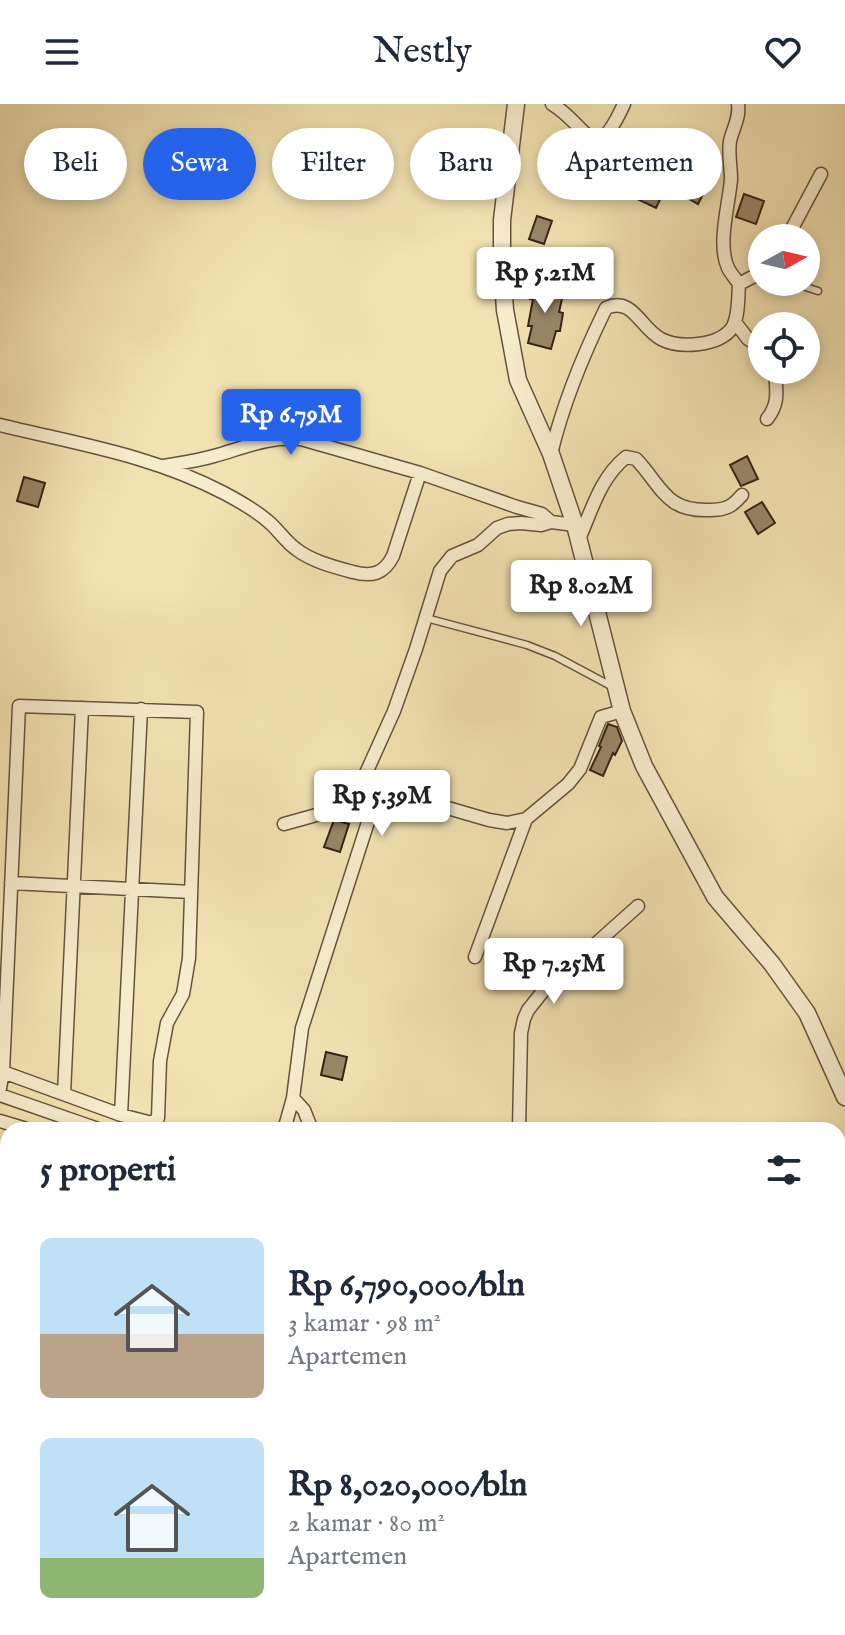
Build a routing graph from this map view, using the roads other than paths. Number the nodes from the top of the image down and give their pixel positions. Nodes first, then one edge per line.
1 (516, 104) edge
2 (552, 104) edge
3 (624, 104) edge
4 (738, 104) edge
5 (821, 174) dead end
6 (794, 224) edge
7 (748, 280) edge
8 (739, 284) junction
9 (735, 322) junction
10 (748, 339) edge
11 (776, 384) edge
12 (767, 419) dead end
13 (0, 425) edge
14 (551, 454) junction
15 (163, 466) junction
16 (420, 473) junction
17 (742, 495) dead end
18 (551, 522) junction
19 (577, 532) junction
20 (425, 617) junction
21 (617, 689) junction
22 (82, 708) junction
23 (141, 709) junction
24 (622, 711) junction
25 (526, 819) junction
26 (284, 824) dead end
27 (11, 883) junction
28 (73, 886) junction
29 (132, 889) junction
30 (191, 892) junction
31 (638, 906) dead end
32 (475, 957) dead end
33 (3, 1072) junction
34 (0, 1088) edge
35 (64, 1094) junction
36 (0, 1095) edge
37 (845, 1097) edge
38 (293, 1098) junction
39 (121, 1115) junction
40 (78, 1122) edge
41 (148, 1122) edge
42 (153, 1122) edge
43 (286, 1122) edge
44 (309, 1122) edge
45 (519, 1122) edge

1 - 14 street
2 - 3 street
4 - 8 street
5 - 6 street
7 - 8 street
8 - 9 street
9 - 10 street
9 - 14 street
11 - 12 street
13 - 15 street
14 - 19 street
15 - 16 street
15 - 16 street
16 - 18 street
17 - 19 street
18 - 19 street
18 - 20 street
19 - 21 street
20 - 21 lane
20 - 26 street
21 - 24 street
22 - 23 street
22 - 27 street
22 - 28 street
23 - 29 street
23 - 30 street
24 - 25 street
24 - 37 street
25 - 32 street
25 - 38 street
27 - 28 street
27 - 33 street
28 - 29 street
28 - 35 street
29 - 30 street
29 - 39 street
30 - 42 street
31 - 45 street
33 - 34 street
33 - 35 street
35 - 39 street
36 - 40 street
38 - 43 street
38 - 44 street
39 - 41 street

